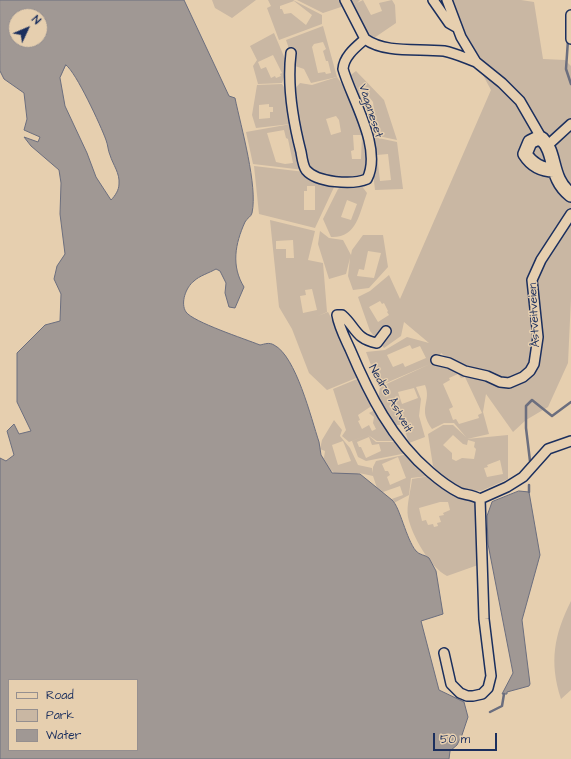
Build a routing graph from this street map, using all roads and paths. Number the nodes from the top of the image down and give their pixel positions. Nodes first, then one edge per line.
1 (345, 0) edge
2 (433, 0) edge
3 (447, 0) edge
4 (571, 15) edge
5 (456, 27) junction
6 (365, 39) junction
7 (571, 39) edge
8 (291, 53) dead end
9 (476, 62) junction
10 (571, 124) edge
11 (545, 142) junction
12 (554, 170) junction
13 (571, 195) edge
14 (571, 214) edge
15 (386, 331) dead end
16 (436, 360) dead end
17 (571, 441) edge
18 (480, 499) junction
19 (444, 653) dead end

1 - 6 street
2 - 5 street
3 - 5 street
4 - 7 street
5 - 9 street
6 - 8 street, Våganeset
6 - 9 street
9 - 11 street
10 - 11 street
11 - 12 street
11 - 12 street
12 - 13 street
14 - 16 street, Åstveitveien
15 - 18 street, Nedre Åstveit
17 - 18 street
18 - 19 street

